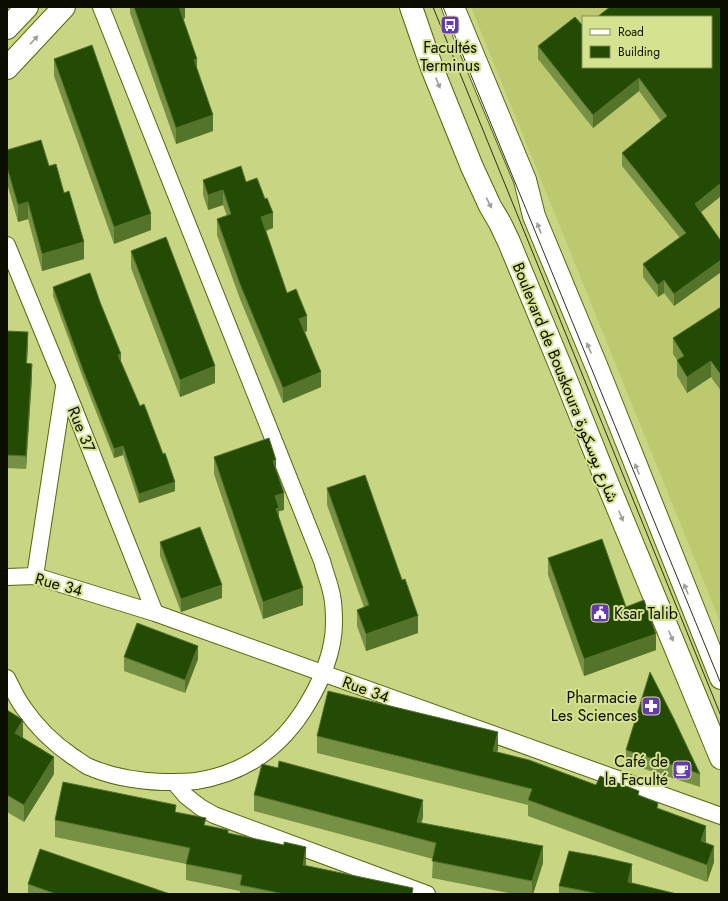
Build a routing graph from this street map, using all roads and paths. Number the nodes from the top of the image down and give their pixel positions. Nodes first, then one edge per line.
1 (27, 7) edge
2 (64, 7) edge
3 (100, 7) edge
4 (411, 7) edge
5 (453, 7) edge
6 (7, 28) edge
7 (7, 68) edge
8 (7, 245) edge
9 (65, 386) junction
10 (35, 576) junction
11 (7, 577) edge
12 (155, 613) junction
13 (323, 673) junction
14 (7, 678) edge
15 (721, 678) edge
16 (721, 758) edge
17 (174, 782) junction
18 (721, 816) edge
19 (427, 894) edge

1 - 6 street
7 -> 2 street
3 - 13 street
4 -> 16 street, Boulevard de Bouskoura شارع بوسكورة
15 -> 5 street, Boulevard de Bouskoura شارع بوسكورة
8 - 9 street, Rue 37
9 - 10 street
9 - 12 street, Rue 37
10 - 11 street, Rue 34
10 - 12 street, Rue 34
12 - 13 street, Rue 34
13 - 17 street
13 - 18 street, Rue 34
14 - 17 street
17 - 19 street

